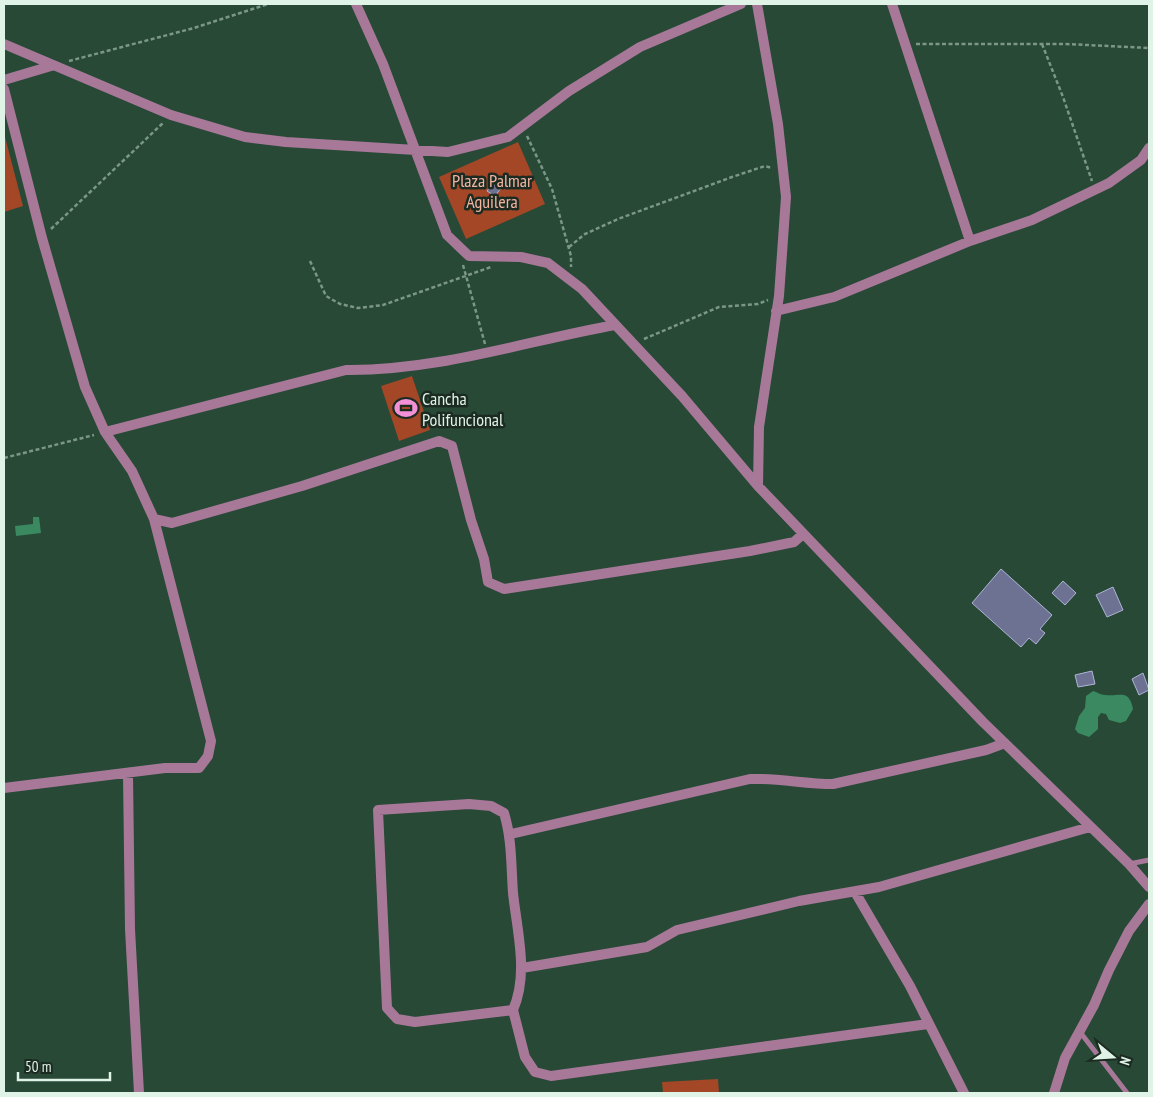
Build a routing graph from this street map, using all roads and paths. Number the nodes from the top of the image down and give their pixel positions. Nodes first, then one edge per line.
1 (268, 4) edge
2 (356, 4) edge
3 (741, 4) edge
4 (757, 4) edge
5 (892, 4) edge
6 (4, 44) edge
7 (906, 44) junction
8 (1042, 44) junction
9 (1149, 48) edge
10 (51, 66) junction
11 (4, 80) edge
12 (4, 88) edge
13 (171, 115) junction
14 (522, 126) junction
15 (1149, 148) edge
16 (415, 151) junction
17 (783, 170) junction
18 (1095, 189) junction
19 (42, 238) junction
20 (970, 241) junction
21 (458, 246) junction
22 (569, 247) junction
23 (504, 257) junction
24 (310, 261) dead end
25 (467, 277) junction
26 (570, 278) junction
27 (779, 296) junction
28 (776, 311) junction
29 (615, 325) junction
30 (633, 343) junction
31 (487, 352) junction
32 (105, 432) junction
33 (4, 458) edge
34 (758, 486) junction
35 (154, 519) junction
36 (803, 534) junction
37 (1005, 743) junction
38 (128, 774) junction
39 (4, 788) edge
40 (1090, 827) junction
41 (511, 834) junction
42 (1149, 860) edge
43 (1129, 864) junction
44 (1149, 887) edge
45 (855, 892) junction
46 (1149, 904) edge
47 (522, 968) junction
48 (513, 1010) junction
49 (928, 1024) junction
50 (1080, 1032) junction
51 (139, 1093) edge
52 (964, 1093) edge
53 (1054, 1093) edge
54 (1127, 1093) edge

1 - 10 path
2 - 16 street
3 - 14 street
4 - 17 street
5 - 7 street
6 - 10 street
7 - 8 path
7 - 20 street
8 - 9 path
8 - 18 path
10 - 11 street
10 - 13 street
12 - 19 street
13 - 16 street
13 - 19 path
14 - 16 street
14 - 22 path
15 - 18 street
16 - 21 street
17 - 22 path
17 - 27 street
18 - 20 street
19 - 32 street
20 - 28 street
21 - 23 street
21 - 25 path
22 - 26 path
23 - 25 path
23 - 26 street
24 - 25 path
25 - 31 path
26 - 29 street
27 - 28 street
27 - 30 path
28 - 34 street
29 - 30 street
29 - 31 street
30 - 34 street
31 - 32 street
32 - 33 path
32 - 35 street
34 - 36 street
35 - 36 street
35 - 38 street
36 - 37 street
37 - 40 street
37 - 41 street
38 - 39 street
38 - 51 street
40 - 43 street
40 - 45 street
41 - 47 street
41 - 48 street
42 - 43 lane
43 - 44 street
45 - 47 street
45 - 49 street
46 - 50 street
47 - 48 street
48 - 49 street
49 - 52 street
50 - 53 street
50 - 54 lane

